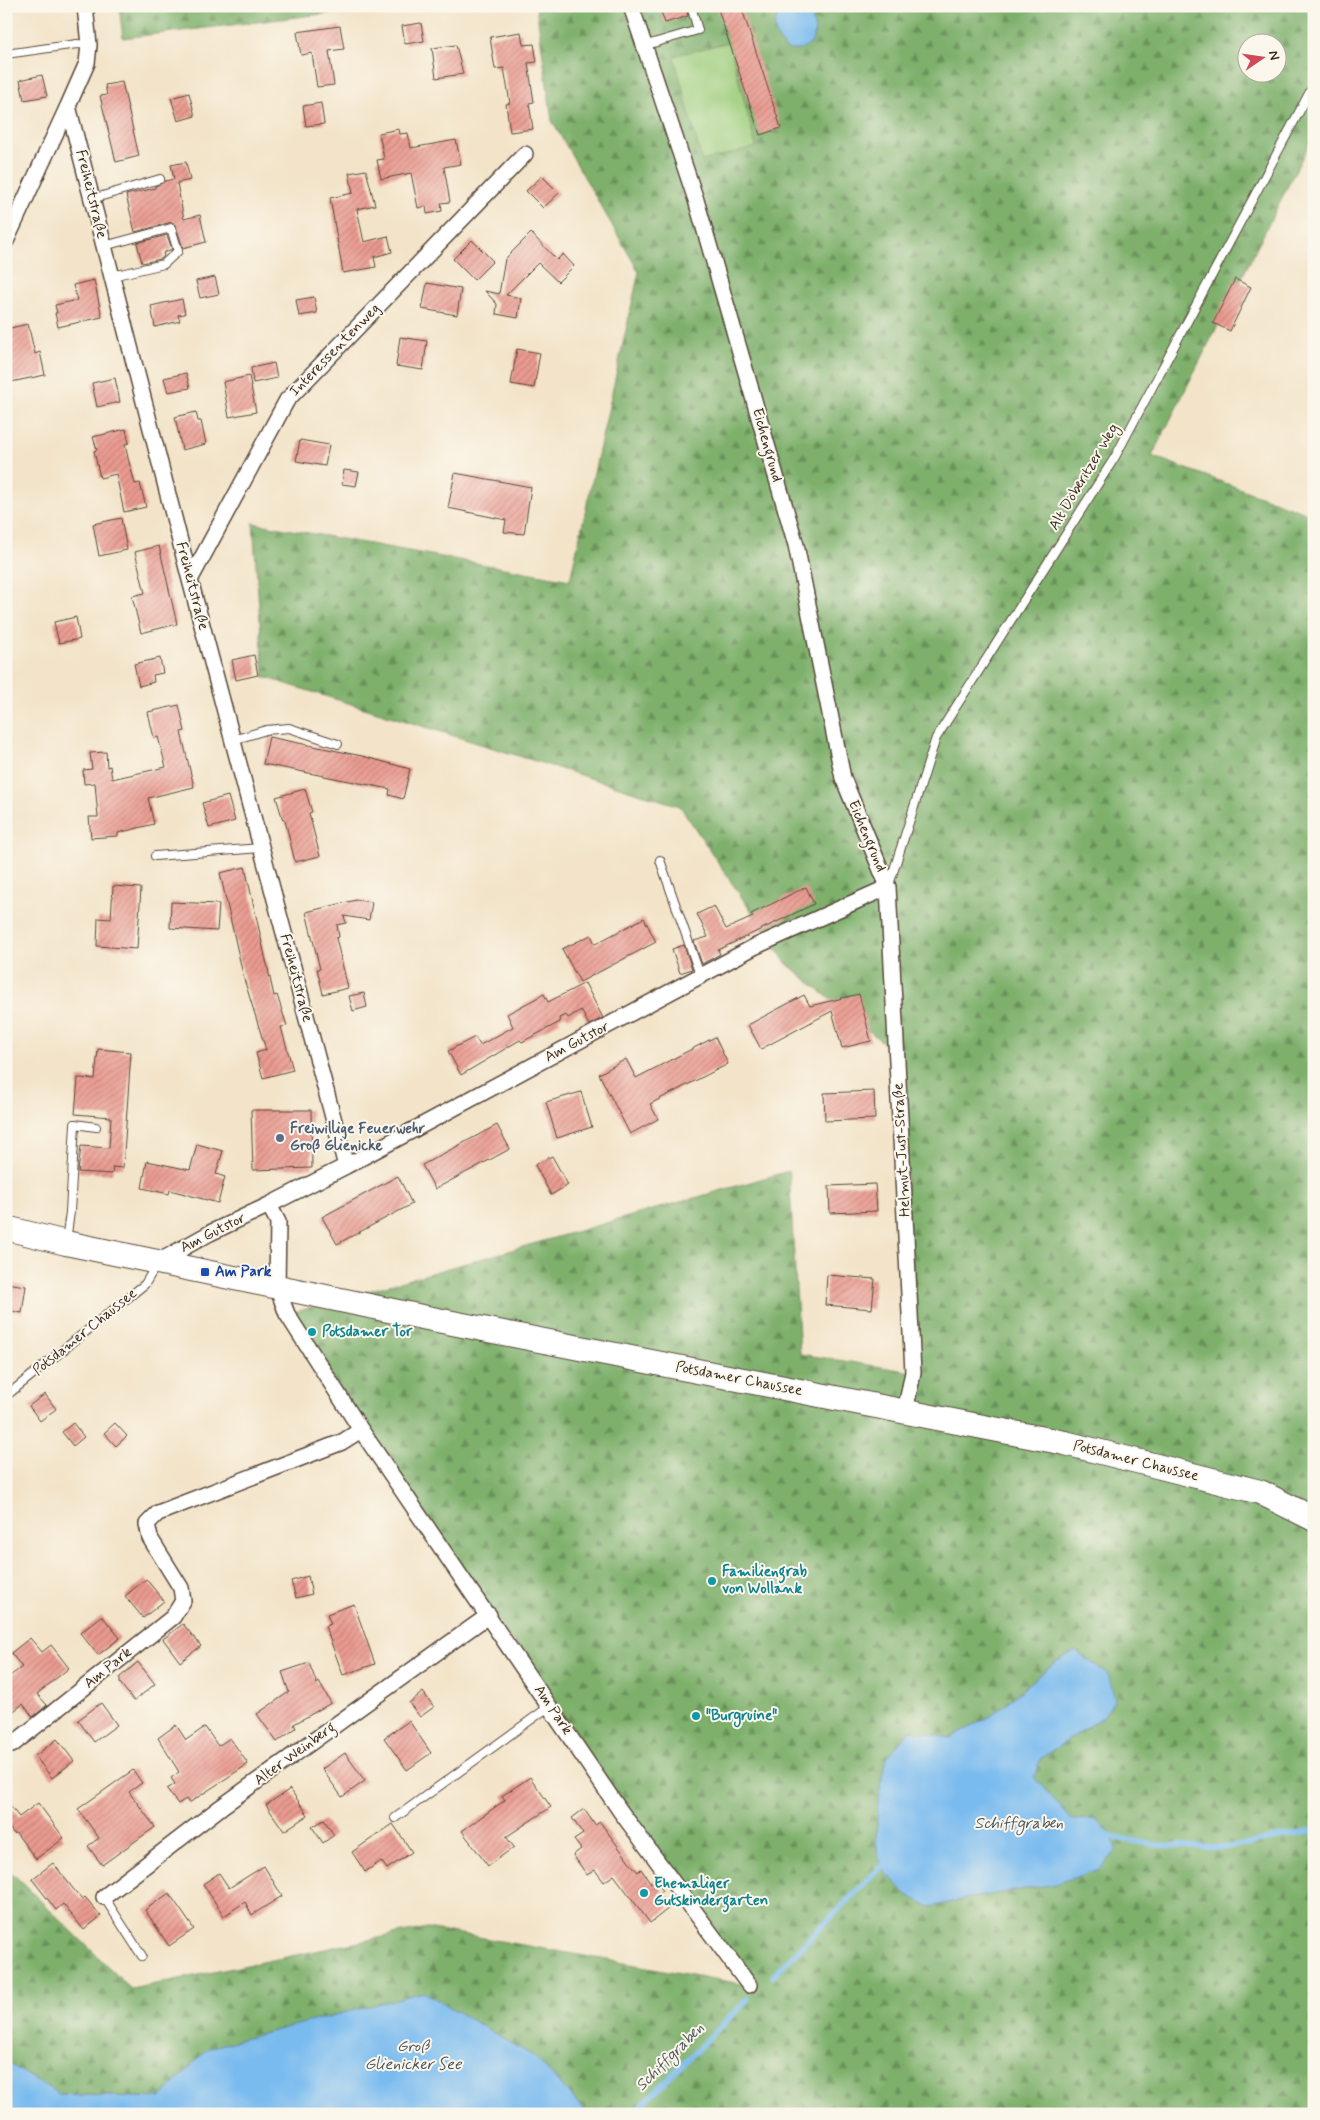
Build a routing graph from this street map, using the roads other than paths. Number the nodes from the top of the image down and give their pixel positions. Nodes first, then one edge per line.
1 (85, 6) edge
2 (631, 6) edge
3 (691, 6) edge
4 (89, 45) junction
5 (643, 46) junction
6 (6, 54) edge
7 (1314, 84) edge
8 (68, 106) junction
9 (525, 154) dead end
10 (160, 179) dead end
11 (92, 199) junction
12 (6, 241) edge
13 (104, 246) junction
14 (112, 276) junction
15 (190, 580) junction
16 (233, 740) junction
17 (338, 744) dead end
18 (261, 848) junction
19 (155, 856) dead end
20 (660, 860) dead end
21 (888, 887) junction
22 (700, 976) junction
23 (96, 1127) dead end
24 (346, 1166) junction
25 (269, 1205) junction
26 (6, 1228) edge
27 (66, 1243) junction
28 (158, 1262) junction
29 (277, 1287) junction
30 (6, 1396) edge
31 (905, 1412) junction
32 (361, 1430) junction
33 (1314, 1519) edge
34 (489, 1615) junction
35 (550, 1706) junction
36 (12, 1745) dead end
37 (395, 1818) dead end
38 (104, 1897) joint
39 (142, 1956) dead end
40 (749, 1985) dead end

1 - 4 street
2 - 5 street, Eichengrund
3 - 5 lane
4 - 6 lane
4 - 8 street
5 - 21 street, Eichengrund
7 - 21 lane, Alt Döberitzer Weg
8 - 11 street, Freiheitstraße
8 - 12 street
9 - 15 street, Interessentenweg
10 - 11 lane
11 - 13 street, Freiheitstraße
13 - 14 street, Freiheitstraße
13 - 14 lane
14 - 15 street, Freiheitstraße
15 - 16 street, Freiheitstraße
16 - 17 lane
16 - 18 street, Freiheitstraße
18 - 19 lane
18 - 24 street, Freiheitstraße
20 - 22 lane
21 - 22 street, Am Gutstor
21 - 31 street, Helmut-Just-Straße
22 - 24 street, Am Gutstor
23 - 27 lane
24 - 25 street, Am Gutstor
25 - 28 street, Am Gutstor
25 - 29 street
26 - 27 main road, Potsdamer Chaussee
27 - 28 main road, Potsdamer Chaussee
28 - 29 main road, Potsdamer Chaussee
28 - 30 lane, Potsdamer Chaussee
29 - 31 main road, Potsdamer Chaussee
29 - 32 street, Am Park
31 - 33 main road, Potsdamer Chaussee
32 - 34 street, Am Park
32 - 36 street, Am Park
34 - 35 street, Am Park
34 - 38 street, Alter Weinberg
35 - 37 lane
35 - 40 street, Am Park
38 - 39 lane

